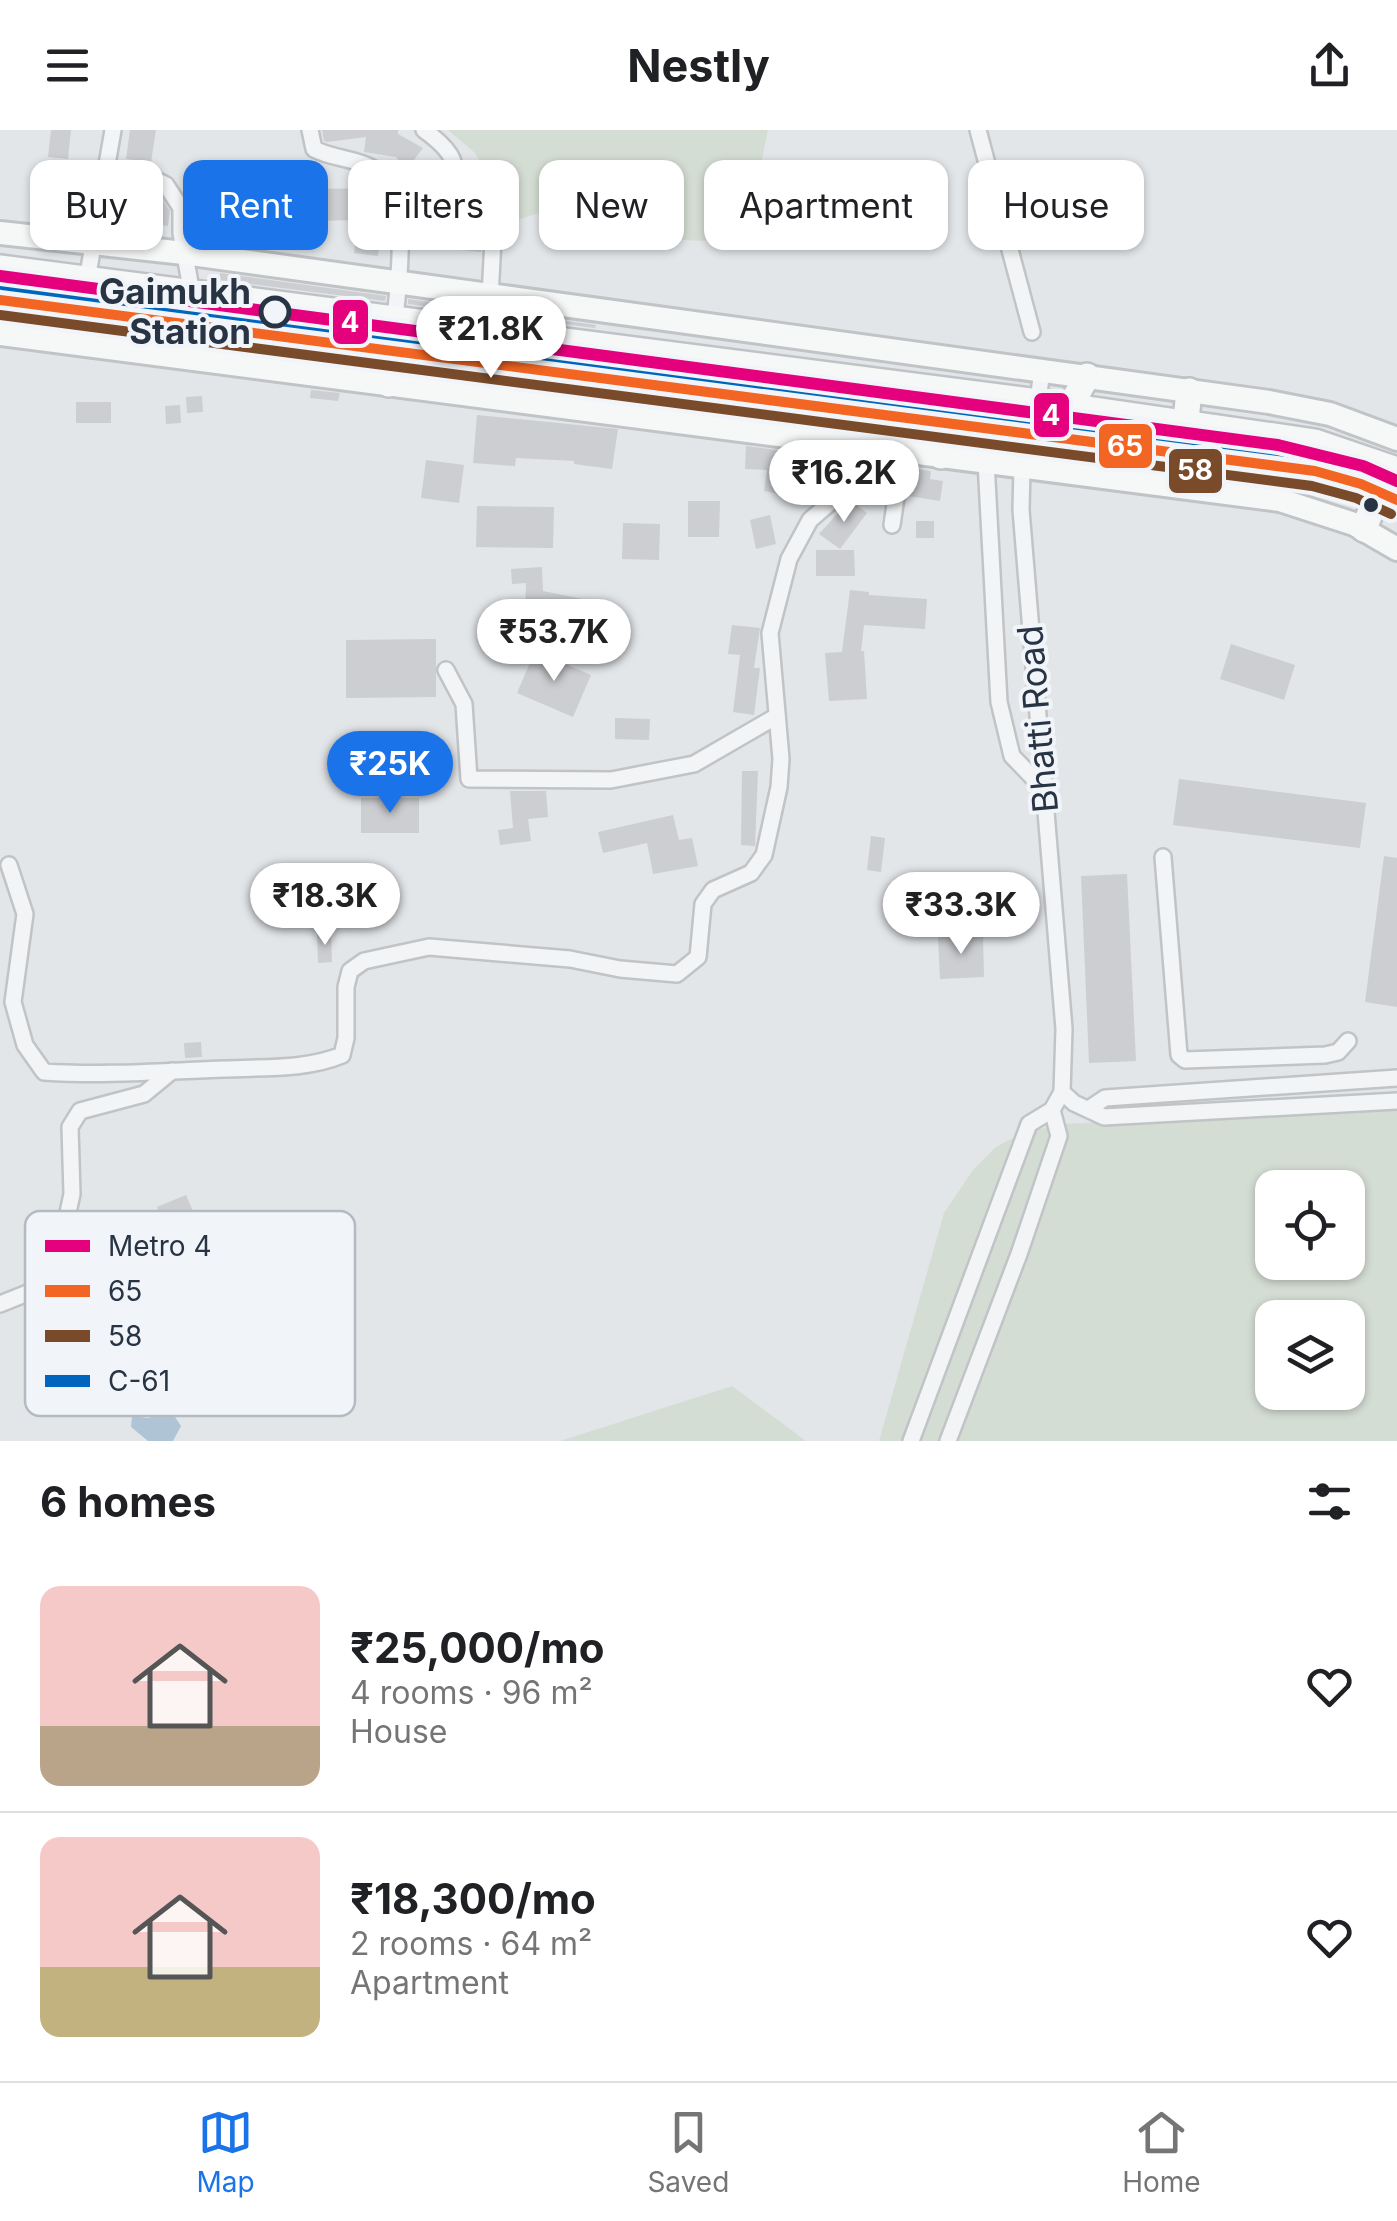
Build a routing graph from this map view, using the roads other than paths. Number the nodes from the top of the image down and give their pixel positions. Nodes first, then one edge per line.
1 (113, 130) edge
2 (310, 130) edge
3 (424, 130) edge
4 (978, 130) edge
5 (107, 160) edge
6 (163, 184) edge
7 (0, 233) edge
8 (30, 237) edge
9 (91, 250) edge
10 (147, 250) edge
11 (184, 254) junction
12 (0, 268) edge
13 (87, 280) junction
14 (398, 284) junction
15 (192, 294) junction
16 (490, 296) junction
17 (0, 300) edge
18 (396, 320) junction
19 (1032, 332) dead end
20 (0, 334) edge
21 (393, 351) junction
22 (1012, 365) junction
23 (1042, 369) junction
24 (1087, 376) junction
25 (389, 384) junction
26 (1190, 391) junction
27 (993, 396) junction
28 (1038, 402) junction
29 (1070, 407) junction
30 (946, 422) junction
31 (1185, 424) junction
32 (1043, 435) junction
33 (1397, 440) edge
34 (898, 450) junction
35 (1182, 454) junction
36 (942, 456) junction
37 (986, 462) junction
38 (1022, 466) junction
39 (1391, 487) edge
40 (892, 525) dead end
41 (1364, 529) junction
42 (1397, 550) edge
43 (446, 670) dead end
44 (777, 716) junction
45 (1044, 789) junction
46 (1163, 857) dead end
47 (10, 865) dead end
48 (1348, 1041) dead end
49 (1227, 1058) junction
50 (1247, 1058) junction
51 (172, 1072) junction
52 (1397, 1078) edge
53 (1319, 1083) junction
54 (1250, 1088) junction
55 (1230, 1090) junction
56 (1062, 1092) junction
57 (1397, 1101) edge
58 (1320, 1105) junction
59 (1090, 1108) junction
60 (1251, 1108) junction
61 (1052, 1110) junction
62 (68, 1211) edge
63 (25, 1294) edge
64 (0, 1304) edge
65 (911, 1441) edge
66 (948, 1441) edge

1 - 5 street
2 - 14 street
3 - 16 street
4 - 19 street
6 - 11 street
7 - 8 street
9 - 13 street
10 - 11 street
11 - 14 street
11 - 15 street
12 - 13 main road
13 - 15 main road
14 - 16 street
14 - 18 street
15 - 18 main road
16 - 22 street
17 - 21 main road
18 - 27 main road
20 - 25 street
21 - 25 main road
21 - 30 main road
22 - 23 street
22 - 27 street
23 - 24 street
23 - 28 street, Bhatti Road
24 - 26 street
24 - 29 main road
25 - 34 street
26 - 31 main road
26 - 33 street
27 - 28 main road
28 - 29 main road
28 - 32 street, Bhatti Road
29 - 31 main road
29 - 32 main road
30 - 32 main road
30 - 36 main road
31 - 35 main road
31 - 39 main road
32 - 35 main road
32 - 38 street, Bhatti Road
34 - 36 street
34 - 40 street
34 - 44 street
35 - 39 main road
36 - 37 street
37 - 38 street
37 - 45 street
38 - 41 street
38 - 45 street, Bhatti Road
39 - 41 main road
41 - 42 street
43 - 44 street
44 - 51 street
45 - 56 street, Bhatti Road
46 - 49 street
47 - 51 street
48 - 50 street
49 - 50 street
49 - 55 street
50 - 54 street
51 - 62 street
52 - 53 street
53 - 54 street
53 - 58 street
54 - 55 street
54 - 60 street
55 - 59 street
56 - 59 street
56 - 61 street
57 - 58 street
58 - 60 street
59 - 60 street
61 - 65 street
61 - 66 street
63 - 64 street

